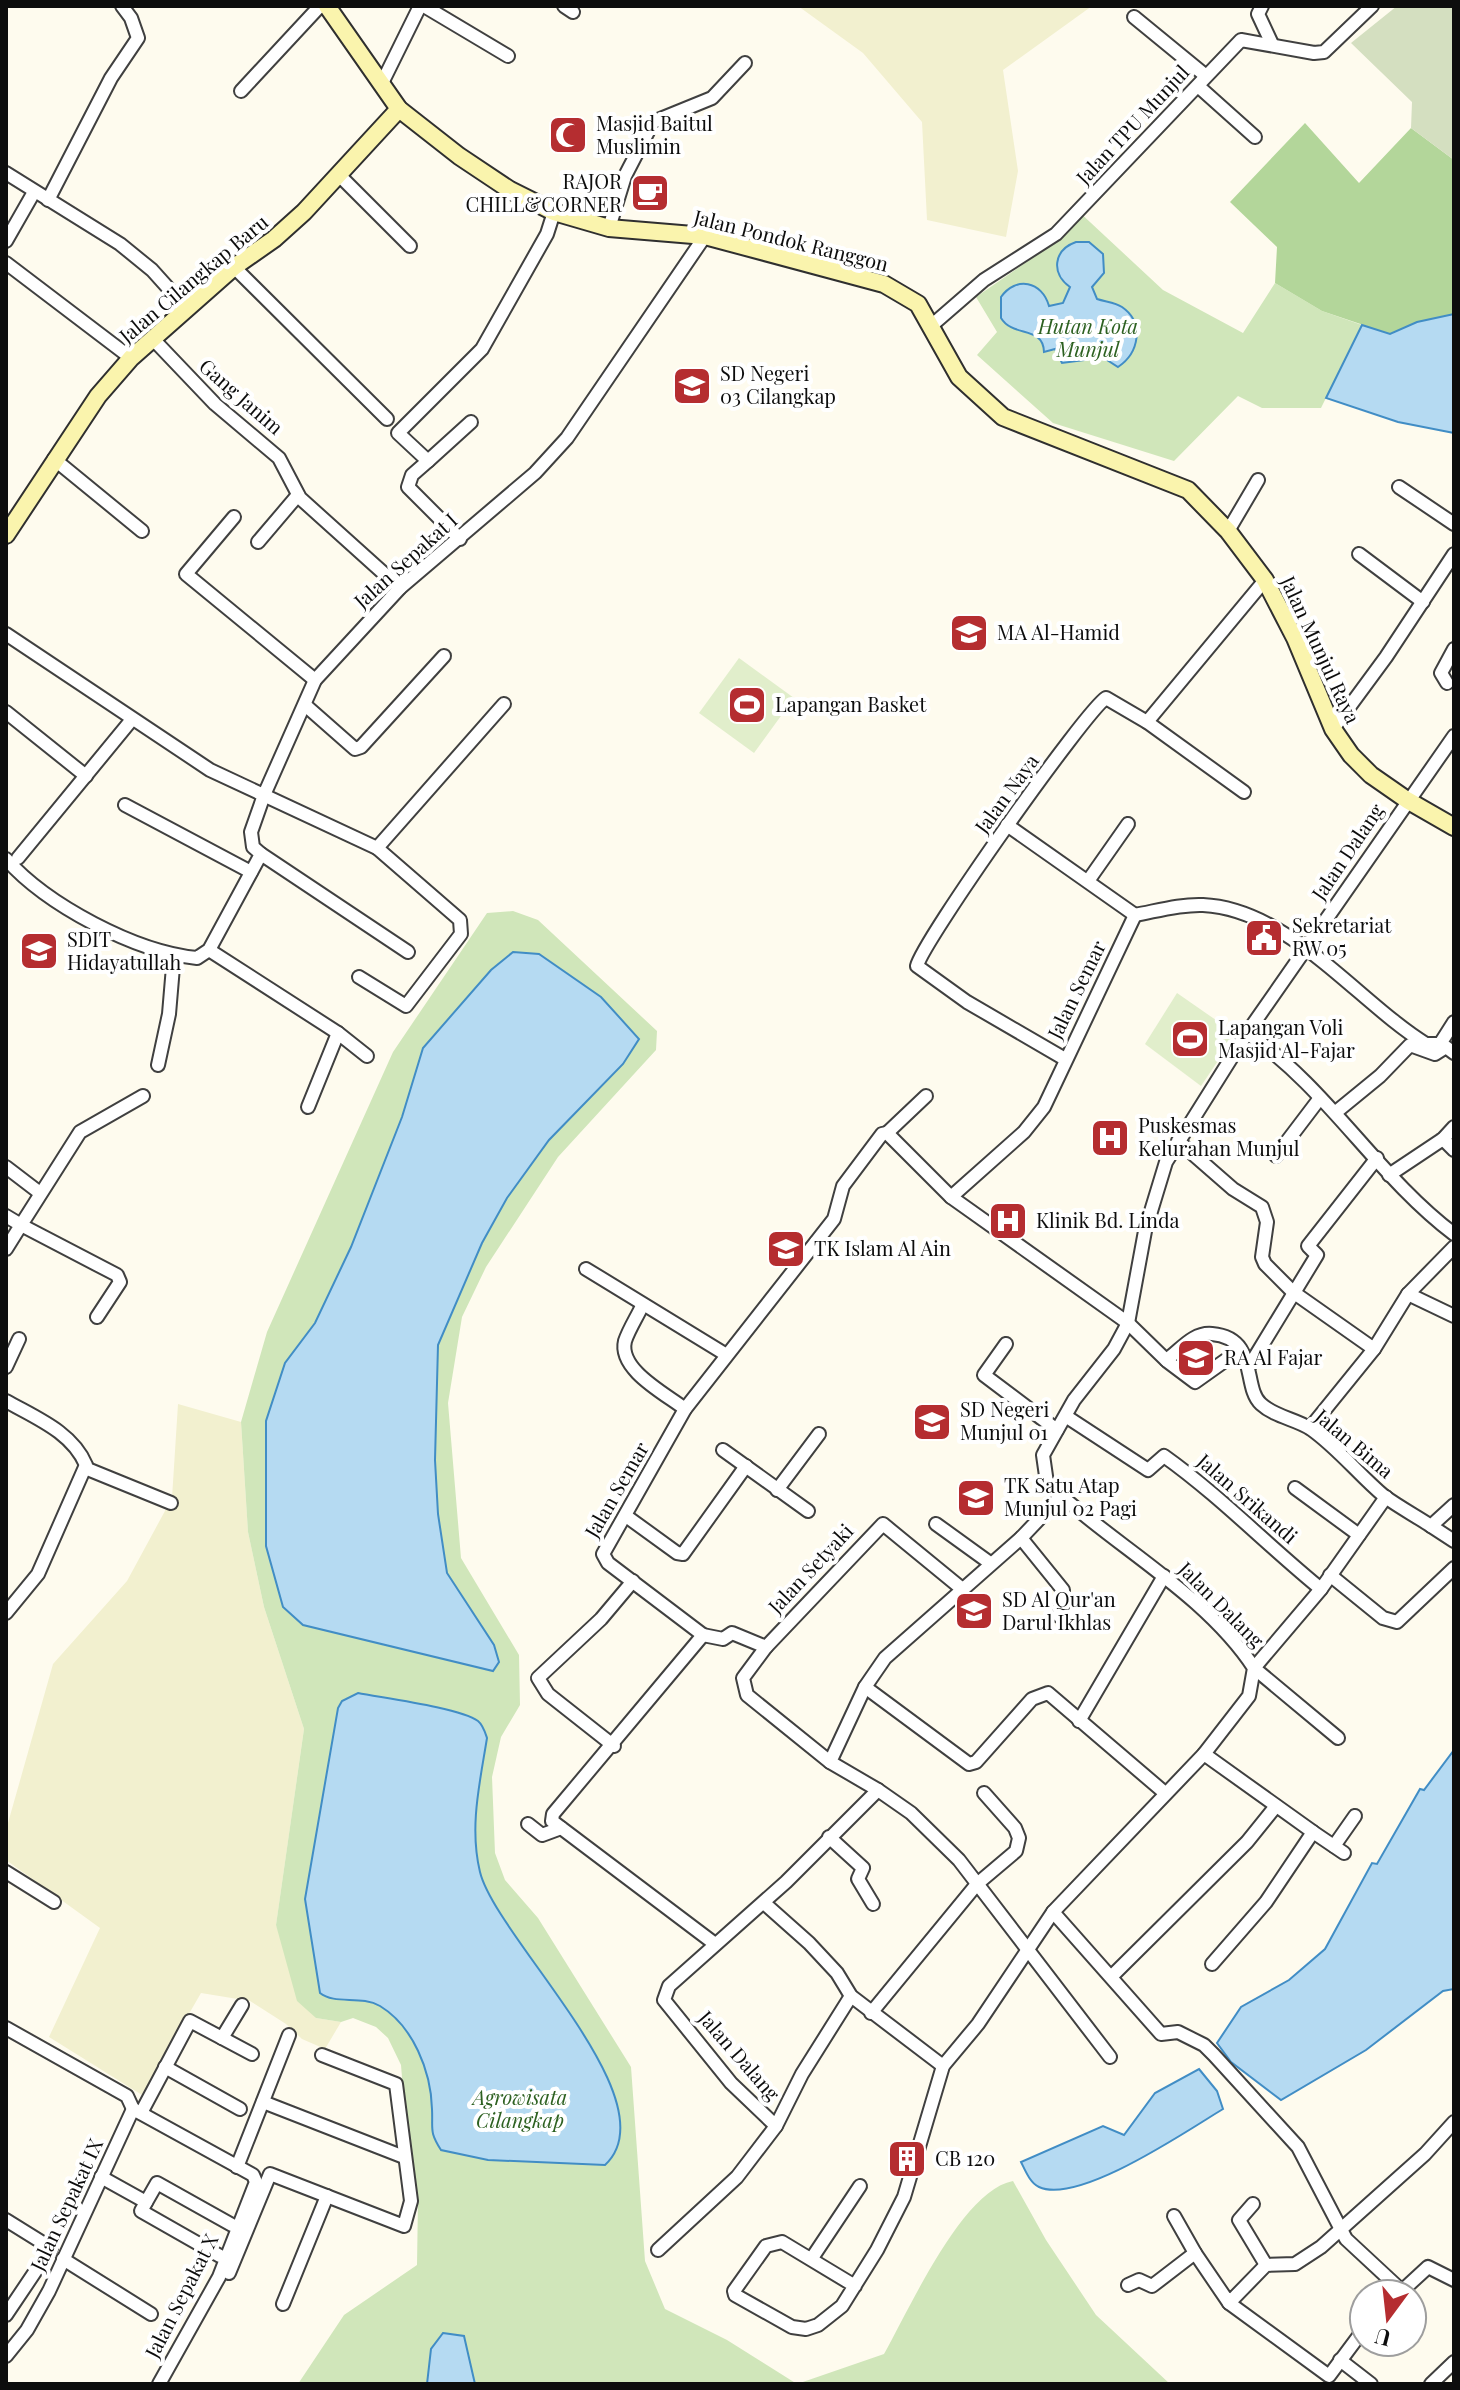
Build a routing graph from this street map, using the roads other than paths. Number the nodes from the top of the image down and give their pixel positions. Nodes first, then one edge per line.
1 (122, 6) edge
2 (320, 6) edge
3 (327, 6) edge
4 (422, 6) edge
5 (1262, 6) edge
6 (1372, 6) edge
7 (1134, 17) dead end
8 (1272, 44) junction
9 (508, 56) dead end
10 (745, 63) dead end
11 (1202, 81) junction
12 (382, 83) junction
13 (241, 91) dead end
14 (399, 109) junction
15 (1255, 137) dead end
16 (6, 173) edge
17 (338, 174) junction
18 (34, 192) junction
19 (48, 200) junction
20 (554, 212) junction
21 (609, 228) junction
22 (705, 236) junction
23 (6, 241) edge
24 (410, 246) dead end
25 (6, 263) edge
26 (234, 267) junction
27 (187, 309) junction
28 (931, 326) junction
29 (153, 339) junction
30 (131, 358) junction
31 (387, 419) dead end
32 (471, 422) dead end
33 (54, 459) junction
34 (428, 461) junction
35 (1258, 480) dead end
36 (1399, 487) dead end
37 (298, 495) junction
38 (234, 517) dead end
39 (1454, 524) edge
40 (142, 531) dead end
41 (1228, 531) junction
42 (6, 535) edge
43 (460, 539) junction
44 (258, 542) dead end
45 (1359, 554) dead end
46 (1454, 554) edge
47 (1265, 580) junction
48 (400, 588) junction
49 (1423, 602) junction
50 (6, 634) edge
51 (1454, 649) edge
52 (444, 656) dead end
53 (315, 680) junction
54 (1447, 683) dead end
55 (504, 704) dead end
56 (305, 705) junction
57 (6, 712) edge
58 (1147, 722) junction
59 (129, 723) dead end
60 (1333, 729) junction
61 (1454, 736) edge
62 (86, 776) junction
63 (1244, 792) dead end
64 (264, 795) junction
65 (1407, 800) junction
66 (125, 805) dead end
67 (1128, 824) dead end
68 (1007, 825) junction
69 (1454, 827) edge
70 (377, 848) junction
71 (261, 854) junction
72 (12, 858) edge
73 (251, 872) junction
74 (1088, 881) junction
75 (1135, 915) junction
76 (1307, 949) junction
77 (209, 950) junction
78 (408, 952) dead end
79 (174, 955) junction
80 (359, 977) dead end
81 (1454, 1022) edge
82 (338, 1033) junction
83 (1247, 1033) junction
84 (1454, 1053) edge
85 (367, 1056) dead end
86 (1065, 1059) junction
87 (158, 1065) dead end
88 (143, 1096) dead end
89 (926, 1096) dead end
90 (1320, 1098) junction
91 (308, 1107) dead end
92 (1336, 1112) junction
93 (1454, 1127) edge
94 (887, 1133) junction
95 (1443, 1139) junction
96 (1178, 1141) junction
97 (1454, 1150) edge
98 (1276, 1156) dead end
99 (1377, 1158) junction
100 (6, 1167) edge
101 (1389, 1175) junction
102 (40, 1193) junction
103 (951, 1197) junction
104 (6, 1216) edge
105 (21, 1225) junction
106 (1454, 1234) edge
107 (1454, 1247) edge
108 (6, 1249) edge
109 (586, 1269) dead end
110 (1293, 1292) junction
111 (1408, 1294) junction
112 (642, 1306) junction
113 (1454, 1316) edge
114 (97, 1317) dead end
115 (1128, 1323) junction
116 (19, 1339) dead end
117 (1006, 1344) dead end
118 (1374, 1349) junction
119 (1240, 1350) junction
120 (725, 1354) junction
121 (1167, 1361) junction
122 (1250, 1365) junction
123 (6, 1367) edge
124 (6, 1401) edge
125 (685, 1409) junction
126 (1067, 1417) junction
127 (1310, 1428) junction
128 (1057, 1430) junction
129 (819, 1434) dead end
130 (723, 1450) dead end
131 (746, 1466) junction
132 (85, 1468) junction
133 (1295, 1488) dead end
134 (777, 1490) junction
135 (1061, 1496) junction
136 (1386, 1497) junction
137 (171, 1503) dead end
138 (1454, 1505) edge
139 (808, 1511) dead end
140 (626, 1516) junction
141 (936, 1524) dead end
142 (1431, 1526) junction
143 (1359, 1535) junction
144 (1021, 1538) junction
145 (1454, 1541) edge
146 (990, 1563) junction
147 (1454, 1568) edge
148 (1330, 1575) junction
149 (1164, 1576) junction
150 (633, 1581) junction
151 (961, 1588) junction
152 (1321, 1589) junction
153 (6, 1613) edge
154 (1059, 1616) dead end
155 (703, 1635) junction
156 (766, 1647) junction
157 (1254, 1668) junction
158 (865, 1687) junction
159 (1079, 1721) junction
160 (1338, 1738) dead end
161 (614, 1746) junction
162 (1204, 1754) junction
163 (830, 1762) junction
164 (878, 1790) junction
165 (984, 1793) dead end
166 (1165, 1793) junction
167 (1276, 1806) junction
168 (1355, 1816) dead end
169 (528, 1824) dead end
170 (561, 1828) junction
171 (1313, 1832) junction
172 (829, 1837) junction
173 (6, 1872) edge
174 (977, 1884) junction
175 (54, 1902) dead end
176 (764, 1903) junction
177 (873, 1904) dead end
178 (1053, 1912) junction
179 (715, 1944) junction
180 (1028, 1947) junction
181 (1212, 1964) dead end
182 (1112, 1976) junction
183 (851, 1996) junction
184 (242, 2005) dead end
185 (871, 2013) junction
186 (6, 2028) edge
187 (289, 2035) dead end
188 (222, 2038) junction
189 (252, 2054) dead end
190 (322, 2055) dead end
191 (1110, 2057) dead end
192 (943, 2066) junction
193 (165, 2067) junction
194 (263, 2102) junction
195 (240, 2109) dead end
196 (137, 2111) junction
197 (1454, 2122) edge
198 (776, 2126) junction
199 (404, 2157) junction
200 (237, 2167) junction
201 (101, 2177) junction
202 (860, 2186) dead end
203 (327, 2196) junction
204 (146, 2202) junction
205 (1253, 2204) dead end
206 (1174, 2216) dead end
207 (6, 2220) edge
208 (232, 2225) dead end
209 (1342, 2228) junction
210 (658, 2250) dead end
211 (1195, 2253) junction
212 (220, 2256) dead end
213 (812, 2258) junction
214 (63, 2259) junction
215 (1266, 2265) junction
216 (229, 2273) dead end
217 (1384, 2278) edge
218 (1416, 2278) edge
219 (1454, 2280) edge
220 (1128, 2285) dead end
221 (855, 2286) junction
222 (1229, 2303) junction
223 (283, 2304) dead end
224 (151, 2314) dead end
225 (6, 2315) edge
226 (1348, 2350) edge
227 (6, 2356) edge
228 (1340, 2360) junction
229 (1454, 2362) edge
230 (1327, 2380) edge
231 (159, 2384) edge
232 (1371, 2384) edge
233 (1431, 2384) edge

1 - 19 street
2 - 13 street
3 - 12 street, Jalan Pondok Ranggon
4 - 9 street
4 - 12 street
5 - 8 street
6 - 8 street, Jalan TPU Munjul
7 - 11 street
8 - 11 street, Jalan TPU Munjul
10 - 21 street
11 - 15 street
11 - 28 street, Jalan TPU Munjul
12 - 14 street, Jalan Pondok Ranggon
14 - 17 street, Jalan Cilangkap Baru
14 - 20 street, Jalan Pondok Ranggon
16 - 18 street
17 - 24 street
17 - 26 street, Jalan Cilangkap Baru
18 - 19 street
18 - 23 street
19 - 27 street
20 - 21 street, Jalan Pondok Ranggon
20 - 34 street
21 - 22 street, Jalan Pondok Ranggon
22 - 28 street, Jalan Pondok Ranggon
22 - 43 street, Jalan Sepakat I
25 - 30 street
26 - 27 street, Jalan Cilangkap Baru
26 - 31 street
27 - 29 street, Jalan Cilangkap Baru
28 - 41 street, Jalan Munjul Raya
29 - 30 street, Jalan Cilangkap Baru
29 - 37 street, Gang Janim
30 - 33 street, Jalan Cilangkap Baru
32 - 34 street
33 - 40 street
33 - 42 street, Jalan Cilangkap Baru
34 - 43 street
35 - 41 street
36 - 39 street
37 - 44 street
37 - 48 street, Gang Janim
38 - 53 street
41 - 47 street, Jalan Munjul Raya
43 - 48 street, Jalan Sepakat I
45 - 49 street
46 - 49 street
47 - 58 street
47 - 60 street, Jalan Munjul Raya
48 - 53 street, Jalan Sepakat I
49 - 60 street
50 - 64 street
51 - 54 street
52 - 56 street
53 - 56 street, Jalan Sepakat I
55 - 70 street
56 - 64 street, Jalan Sepakat I
57 - 62 street
58 - 63 street
58 - 68 street, Jalan Naya
59 - 62 street
60 - 65 street, Jalan Munjul Raya
61 - 65 street, Jalan Dalang
62 - 72 street
64 - 70 street
64 - 71 street, Jalan Sepakat I
65 - 69 street, Jalan Munjul Raya
65 - 76 street, Jalan Dalang
66 - 73 street
67 - 74 street
68 - 74 street
68 - 86 street, Jalan Naya
70 - 80 street
71 - 73 street
71 - 78 street
72 - 79 street
73 - 77 street
74 - 75 street
75 - 76 street
75 - 86 street, Jalan Semar
76 - 81 street
76 - 83 street, Jalan Dalang
77 - 79 street
77 - 82 street
79 - 87 street
82 - 85 street
82 - 91 street
83 - 90 street
83 - 96 street, Jalan Dalang
84 - 92 street
86 - 103 street, Jalan Semar
88 - 102 street
89 - 94 street, Jalan Semar
90 - 92 street
90 - 98 street
92 - 99 street
93 - 95 street
94 - 103 street
94 - 120 street, Jalan Semar
95 - 97 street
95 - 101 street
96 - 110 street
96 - 115 street, Jalan Dalang
99 - 101 street
99 - 110 street
100 - 102 street
101 - 106 street
102 - 105 street
103 - 115 street
104 - 105 street
105 - 108 street
105 - 114 street
107 - 111 street
109 - 112 street
110 - 118 street
110 - 122 street
111 - 113 street
111 - 118 street
112 - 120 street
112 - 125 street
115 - 121 street
115 - 126 street, Jalan Dalang
116 - 123 street
117 - 128 street
118 - 127 street
119 - 121 street
119 - 121 street
119 - 122 street, Jalan Bima
120 - 125 street, Jalan Semar
122 - 127 street, Jalan Bima
124 - 132 street
125 - 140 street, Jalan Semar
126 - 128 street, Jalan Dalang
126 - 152 street, Jalan Srikandi
127 - 136 street, Jalan Bima
128 - 135 street, Jalan Dalang
129 - 134 street
130 - 131 street
131 - 134 street
131 - 140 street
132 - 137 street
132 - 153 street
133 - 143 street
134 - 139 street
135 - 144 street
135 - 149 street, Jalan Dalang
136 - 142 street, Jalan Bima
136 - 143 street
138 - 142 street
140 - 150 street, Jalan Semar
141 - 146 street
142 - 145 street, Jalan Bima
143 - 148 street
144 - 146 street
144 - 154 street
146 - 151 street
147 - 148 street
148 - 152 street
149 - 157 street, Jalan Dalang
149 - 159 street
150 - 155 street, Jalan Semar
150 - 161 street
151 - 156 street, Jalan Setyaki
151 - 158 street
152 - 157 street
155 - 156 street
155 - 161 street
156 - 163 street
157 - 160 street
157 - 162 street, Jalan Dalang
158 - 159 street
158 - 163 street
159 - 166 street
161 - 170 street
162 - 166 street, Jalan Dalang
162 - 167 street
163 - 164 street
164 - 172 street, Jalan Dalang
164 - 174 street
165 - 174 street
166 - 178 street, Jalan Dalang
167 - 171 street
167 - 182 street
168 - 171 street
169 - 170 street
170 - 179 street
171 - 181 street
172 - 176 street, Jalan Dalang
172 - 177 street
173 - 175 street
174 - 180 street
174 - 185 street
176 - 179 street, Jalan Dalang
176 - 183 street
178 - 180 street, Jalan Dalang
178 - 182 street
179 - 198 street, Jalan Dalang
180 - 191 street
180 - 192 street, Jalan Dalang
182 - 209 street
183 - 185 street
183 - 198 street, Jalan Dalang
184 - 188 street
185 - 192 street
186 - 196 street
187 - 194 street
188 - 189 street
188 - 193 street, Jalan Sepakat IX
190 - 199 street
192 - 221 street
193 - 195 street
193 - 196 street, Jalan Sepakat IX
194 - 199 street
194 - 200 street
196 - 200 street
196 - 201 street, Jalan Sepakat IX
197 - 209 street
198 - 210 street
199 - 203 street
200 - 231 street, Jalan Sepakat X
201 - 204 street
201 - 214 street, Jalan Sepakat IX
202 - 213 street
203 - 216 street
203 - 223 street
204 - 208 street
204 - 212 street
205 - 215 street
206 - 211 street
207 - 225 street
209 - 215 street
209 - 217 street
211 - 220 street
211 - 222 street
213 - 221 street
213 - 221 street
214 - 224 street
214 - 227 street, Jalan Sepakat IX
215 - 222 street
218 - 219 street
222 - 230 street
226 - 228 street
228 - 230 street
228 - 232 street
229 - 233 street

